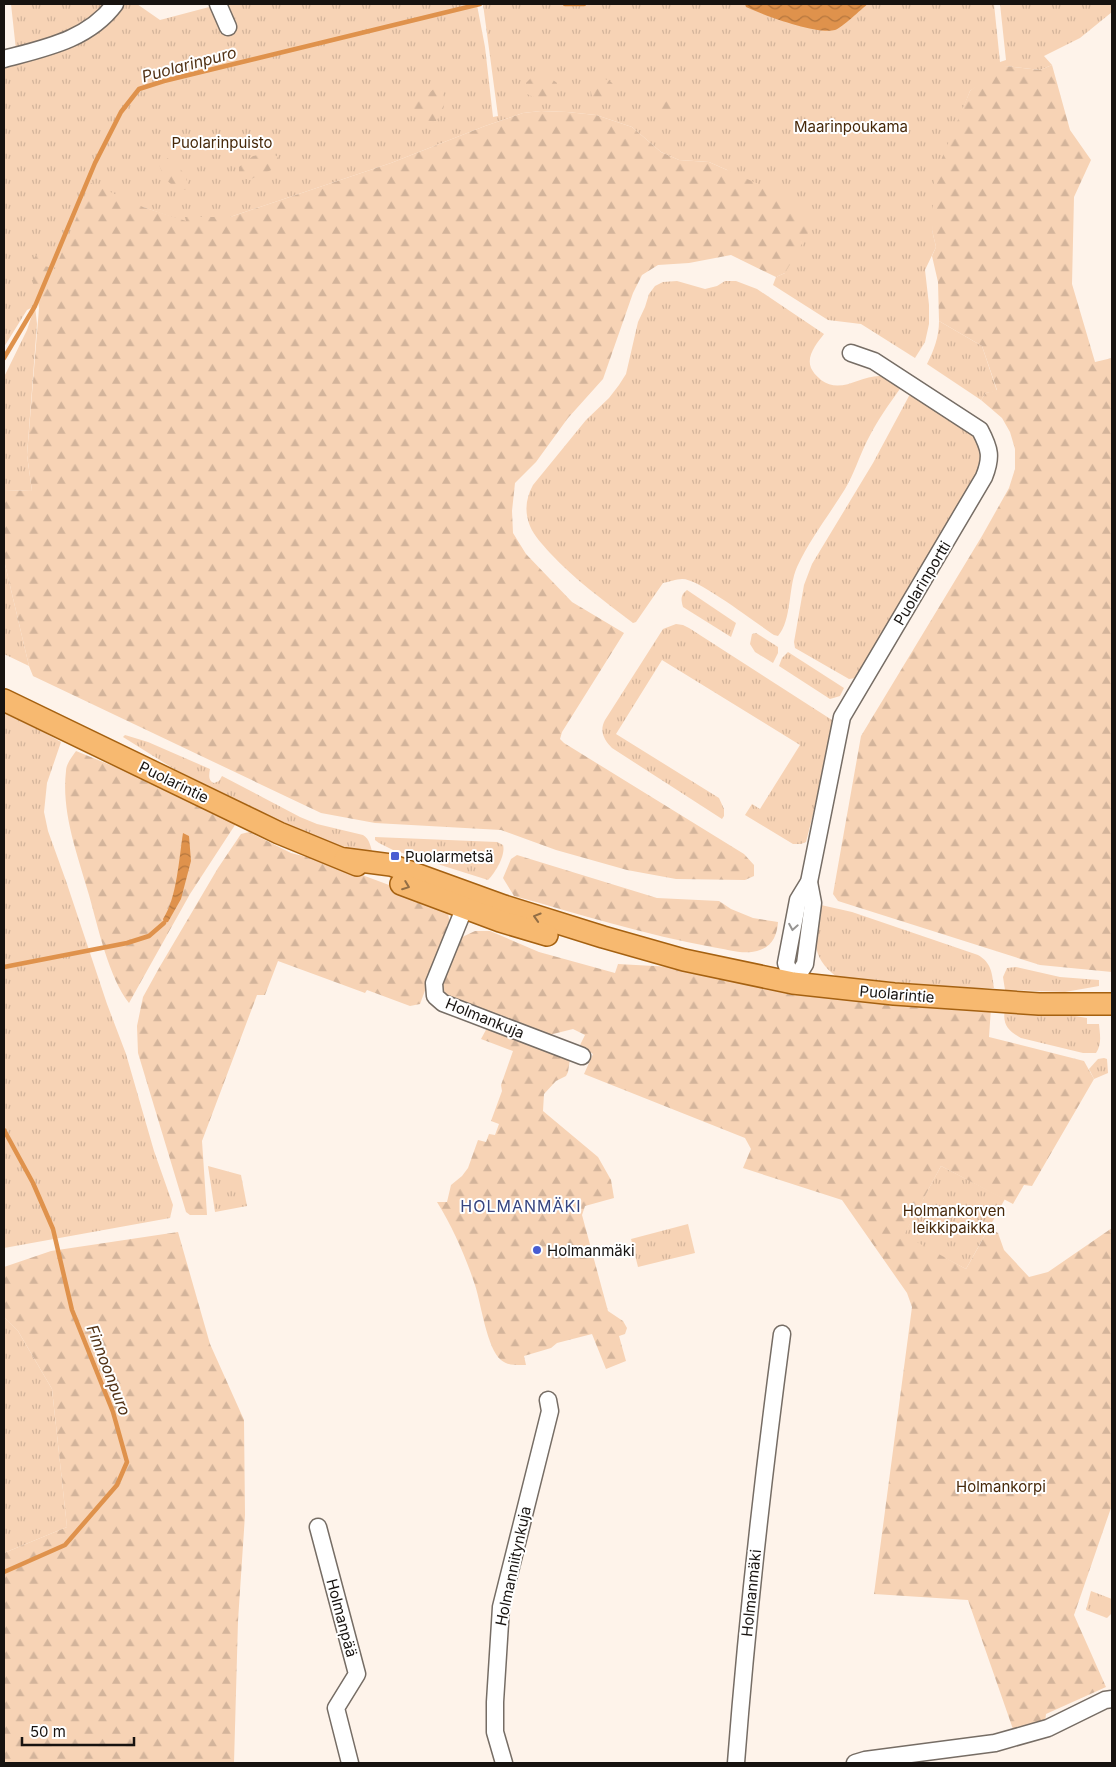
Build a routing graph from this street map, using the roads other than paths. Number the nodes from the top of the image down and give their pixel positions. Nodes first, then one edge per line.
1 (115, 4) edge
2 (218, 4) edge
3 (228, 27) dead end
4 (4, 59) edge
5 (851, 353) dead end
6 (4, 700) edge
7 (467, 901) junction
8 (793, 983) junction
9 (1112, 1004) edge
10 (582, 1056) dead end
11 (782, 1334) dead end
12 (548, 1400) dead end
13 (318, 1527) dead end
14 (1112, 1699) edge
15 (350, 1763) edge
16 (504, 1763) edge
17 (736, 1763) edge
18 (855, 1763) edge

1 - 4 street
2 - 3 street
5 - 8 street, Puolarinportti
6 - 7 main road, Puolarintie
7 - 8 main road, Puolarintie
7 - 10 street, Holmankuja
8 - 9 main road, Puolarintie
11 - 17 street, Holmanmäki
12 - 16 street, Holmanniitynkuja
13 - 15 street, Holmanpää
14 - 18 street

